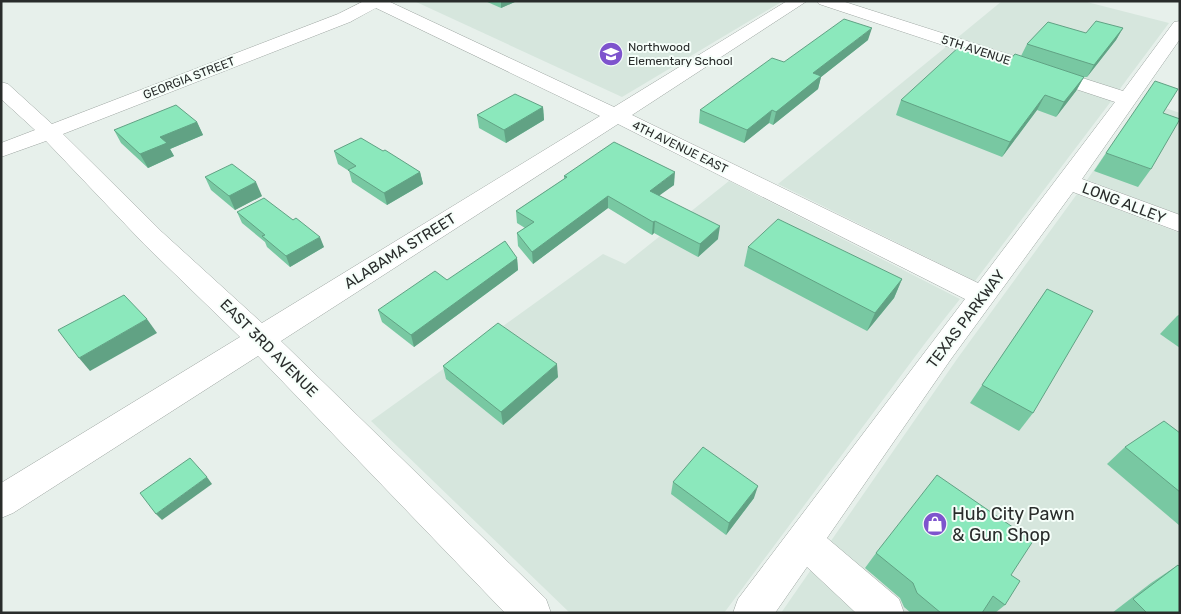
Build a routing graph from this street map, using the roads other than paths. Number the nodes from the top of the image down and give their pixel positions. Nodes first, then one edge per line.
1 (798, 1) edge
2 (825, 1) edge
3 (375, 2) edge
4 (1180, 26) edge
5 (1, 88) edge
6 (1127, 99) junction
7 (616, 116) junction
8 (49, 132) junction
9 (1, 151) edge
10 (1068, 182) junction
11 (1180, 224) edge
12 (982, 297) junction
13 (260, 339) junction
14 (1, 502) edge
15 (804, 541) junction
16 (532, 613) edge
17 (752, 613) edge
18 (885, 613) edge

1 - 7 street, ALABAMA STREET
2 - 6 street, 5TH AVENUE
3 - 7 street, 4TH AVENUE EAST
3 - 8 street, GEORGIA STREET
4 - 6 street, TEXAS PARKWAY
5 - 8 street, EAST 3RD AVENUE
6 - 10 street, TEXAS PARKWAY
7 - 12 street, 4TH AVENUE EAST
7 - 13 street, ALABAMA STREET
8 - 9 street, GEORGIA STREET
8 - 13 street, EAST 3RD AVENUE
10 - 11 street, LONG ALLEY
10 - 12 street, TEXAS PARKWAY
12 - 15 street, TEXAS PARKWAY
13 - 14 street, ALABAMA STREET
13 - 16 street, EAST 3RD AVENUE
15 - 17 street, TEXAS PARKWAY
15 - 18 street

